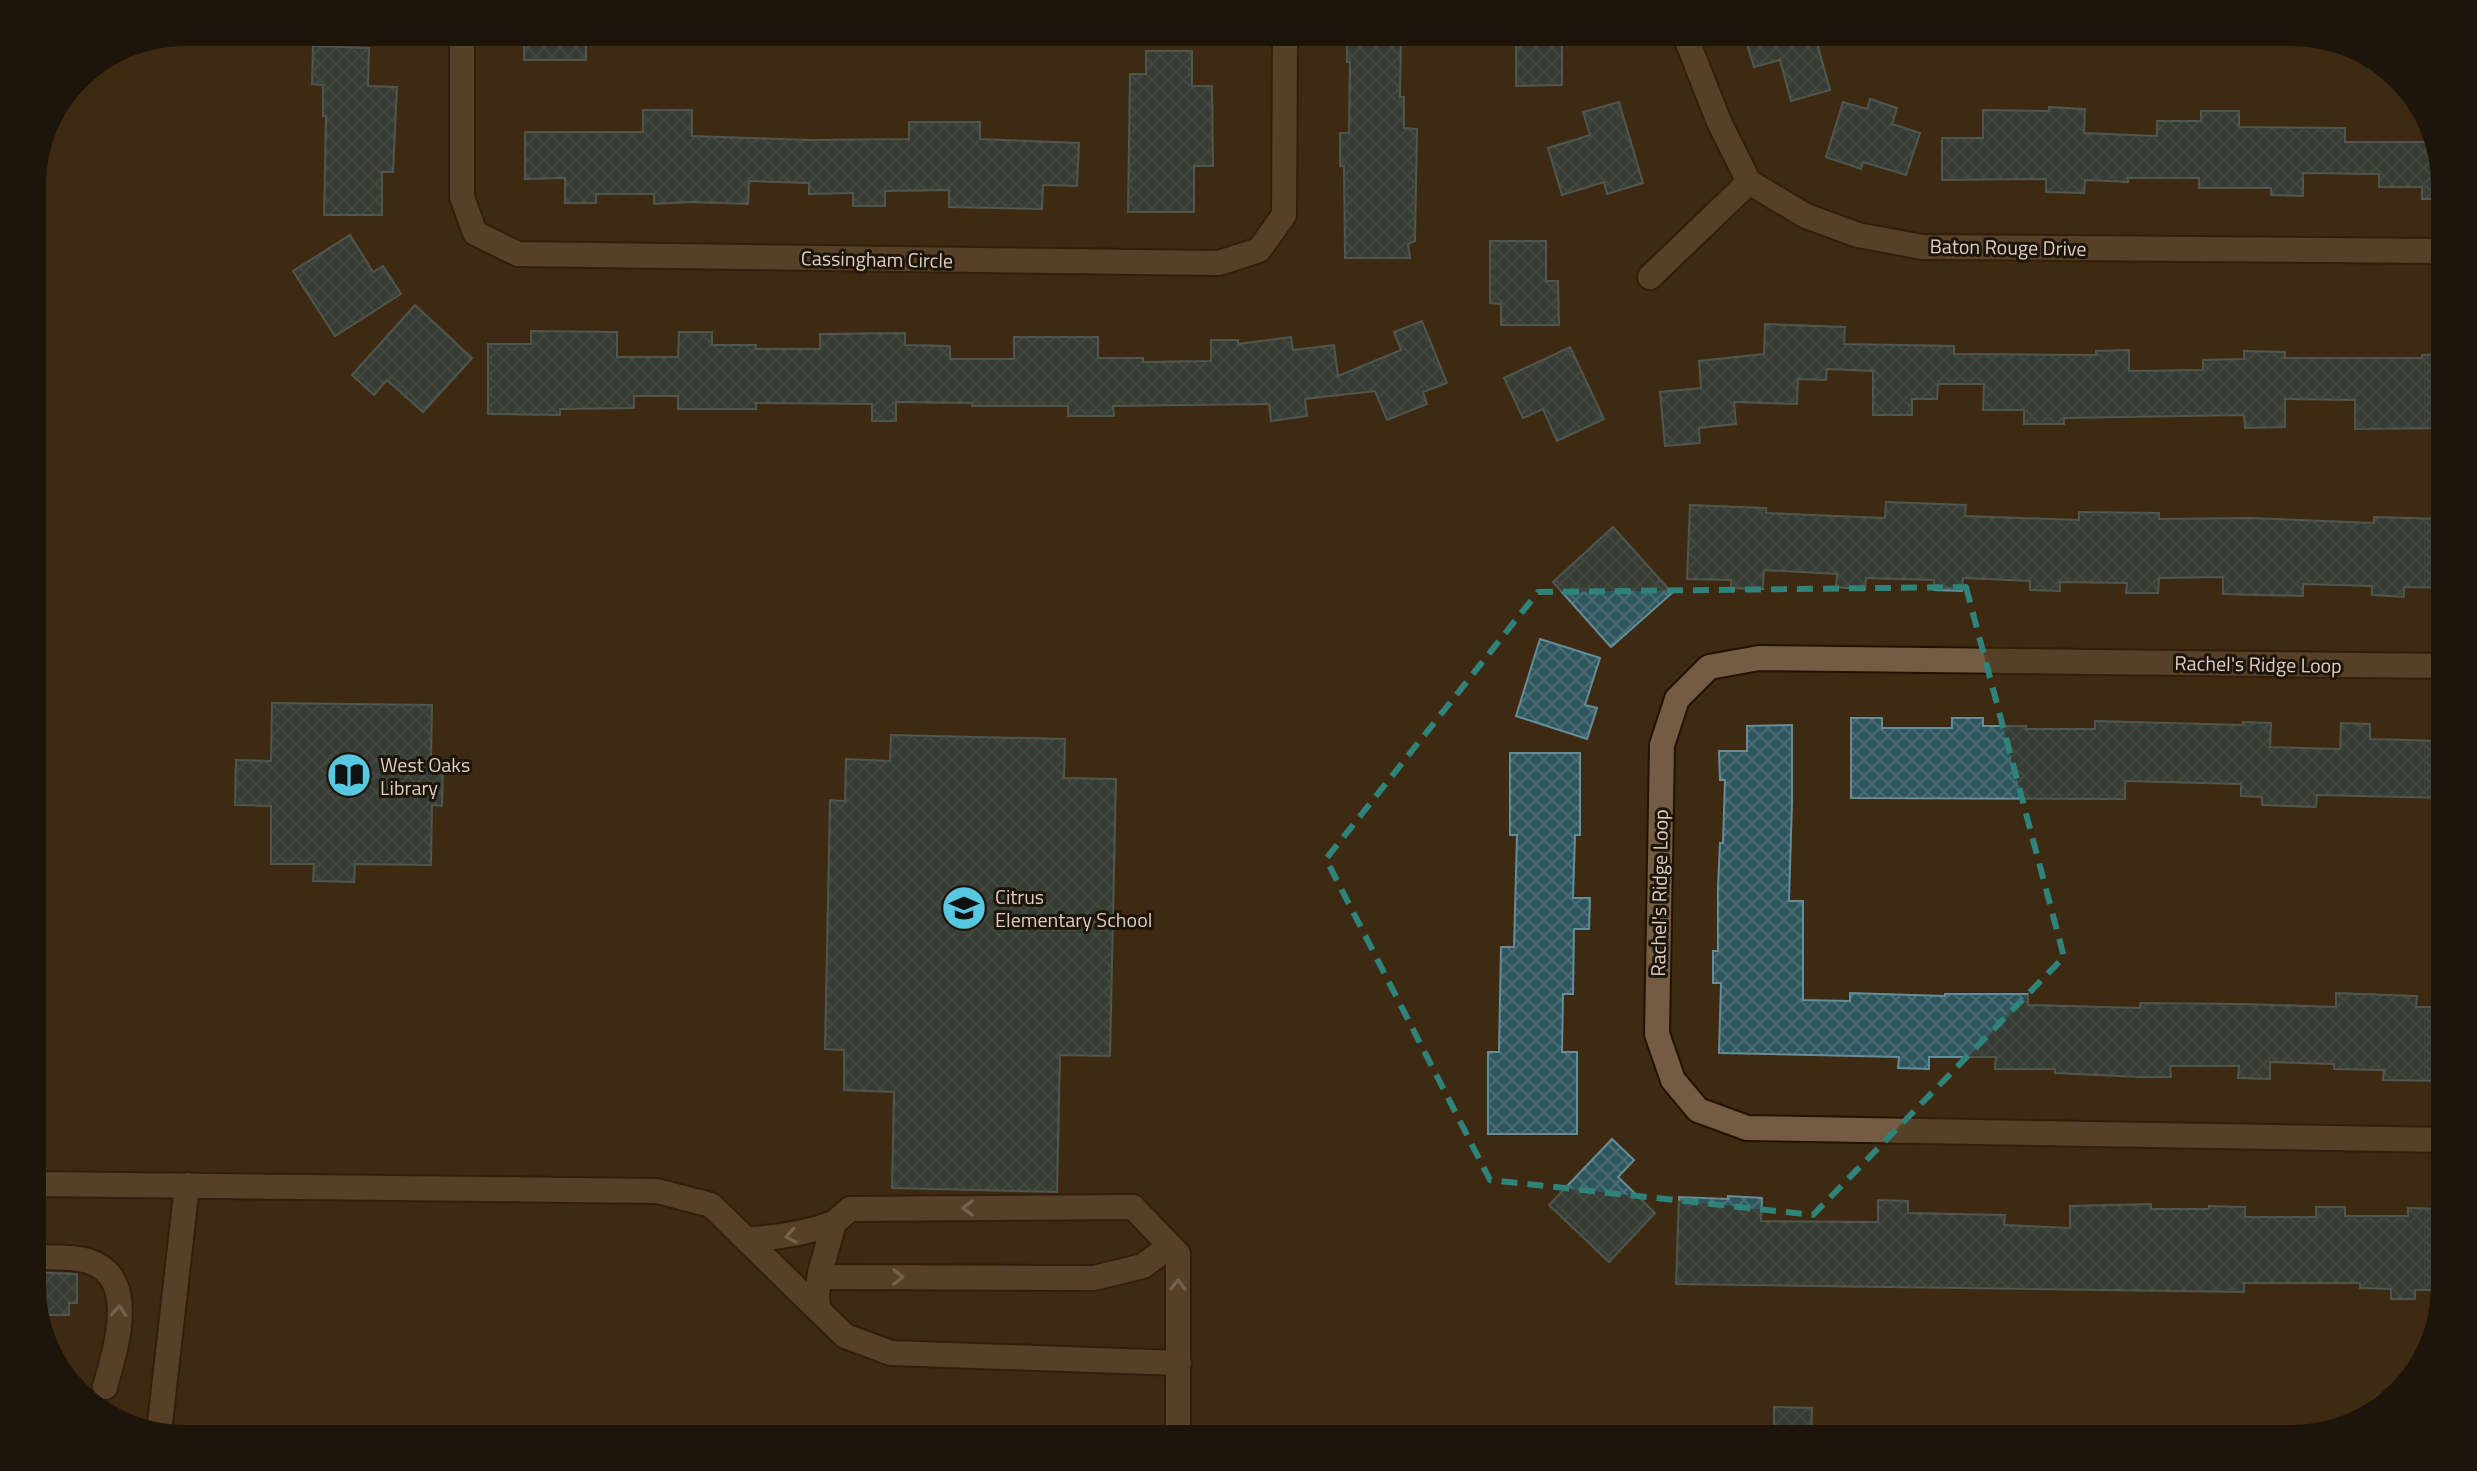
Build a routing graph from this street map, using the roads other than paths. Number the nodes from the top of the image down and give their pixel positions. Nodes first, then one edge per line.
1 (462, 46) edge
2 (1285, 46) edge
3 (1689, 46) edge
4 (1749, 182) junction
5 (2431, 251) edge
6 (1650, 277) dead end
7 (2431, 666) edge
8 (2431, 1140) edge
9 (46, 1184) edge
10 (187, 1185) junction
11 (834, 1223) junction
12 (746, 1239) junction
13 (1170, 1246) junction
14 (46, 1257) edge
15 (820, 1277) junction
16 (818, 1309) junction
17 (1179, 1363) junction
18 (105, 1387) dead end
19 (160, 1423) edge
20 (1178, 1425) edge

1 - 2 street, Cassingham Circle
3 - 4 street
4 - 5 street, Baton Rouge Drive
4 - 6 street
7 - 8 street, Rachel's Ridge Loop
9 - 10 street
10 - 12 street
10 - 19 street
11 -> 12 street
13 -> 11 street
11 - 15 street
12 - 16 street
15 -> 13 street
17 -> 13 street
18 -> 14 street
15 - 16 street
16 - 17 street
17 - 20 street

